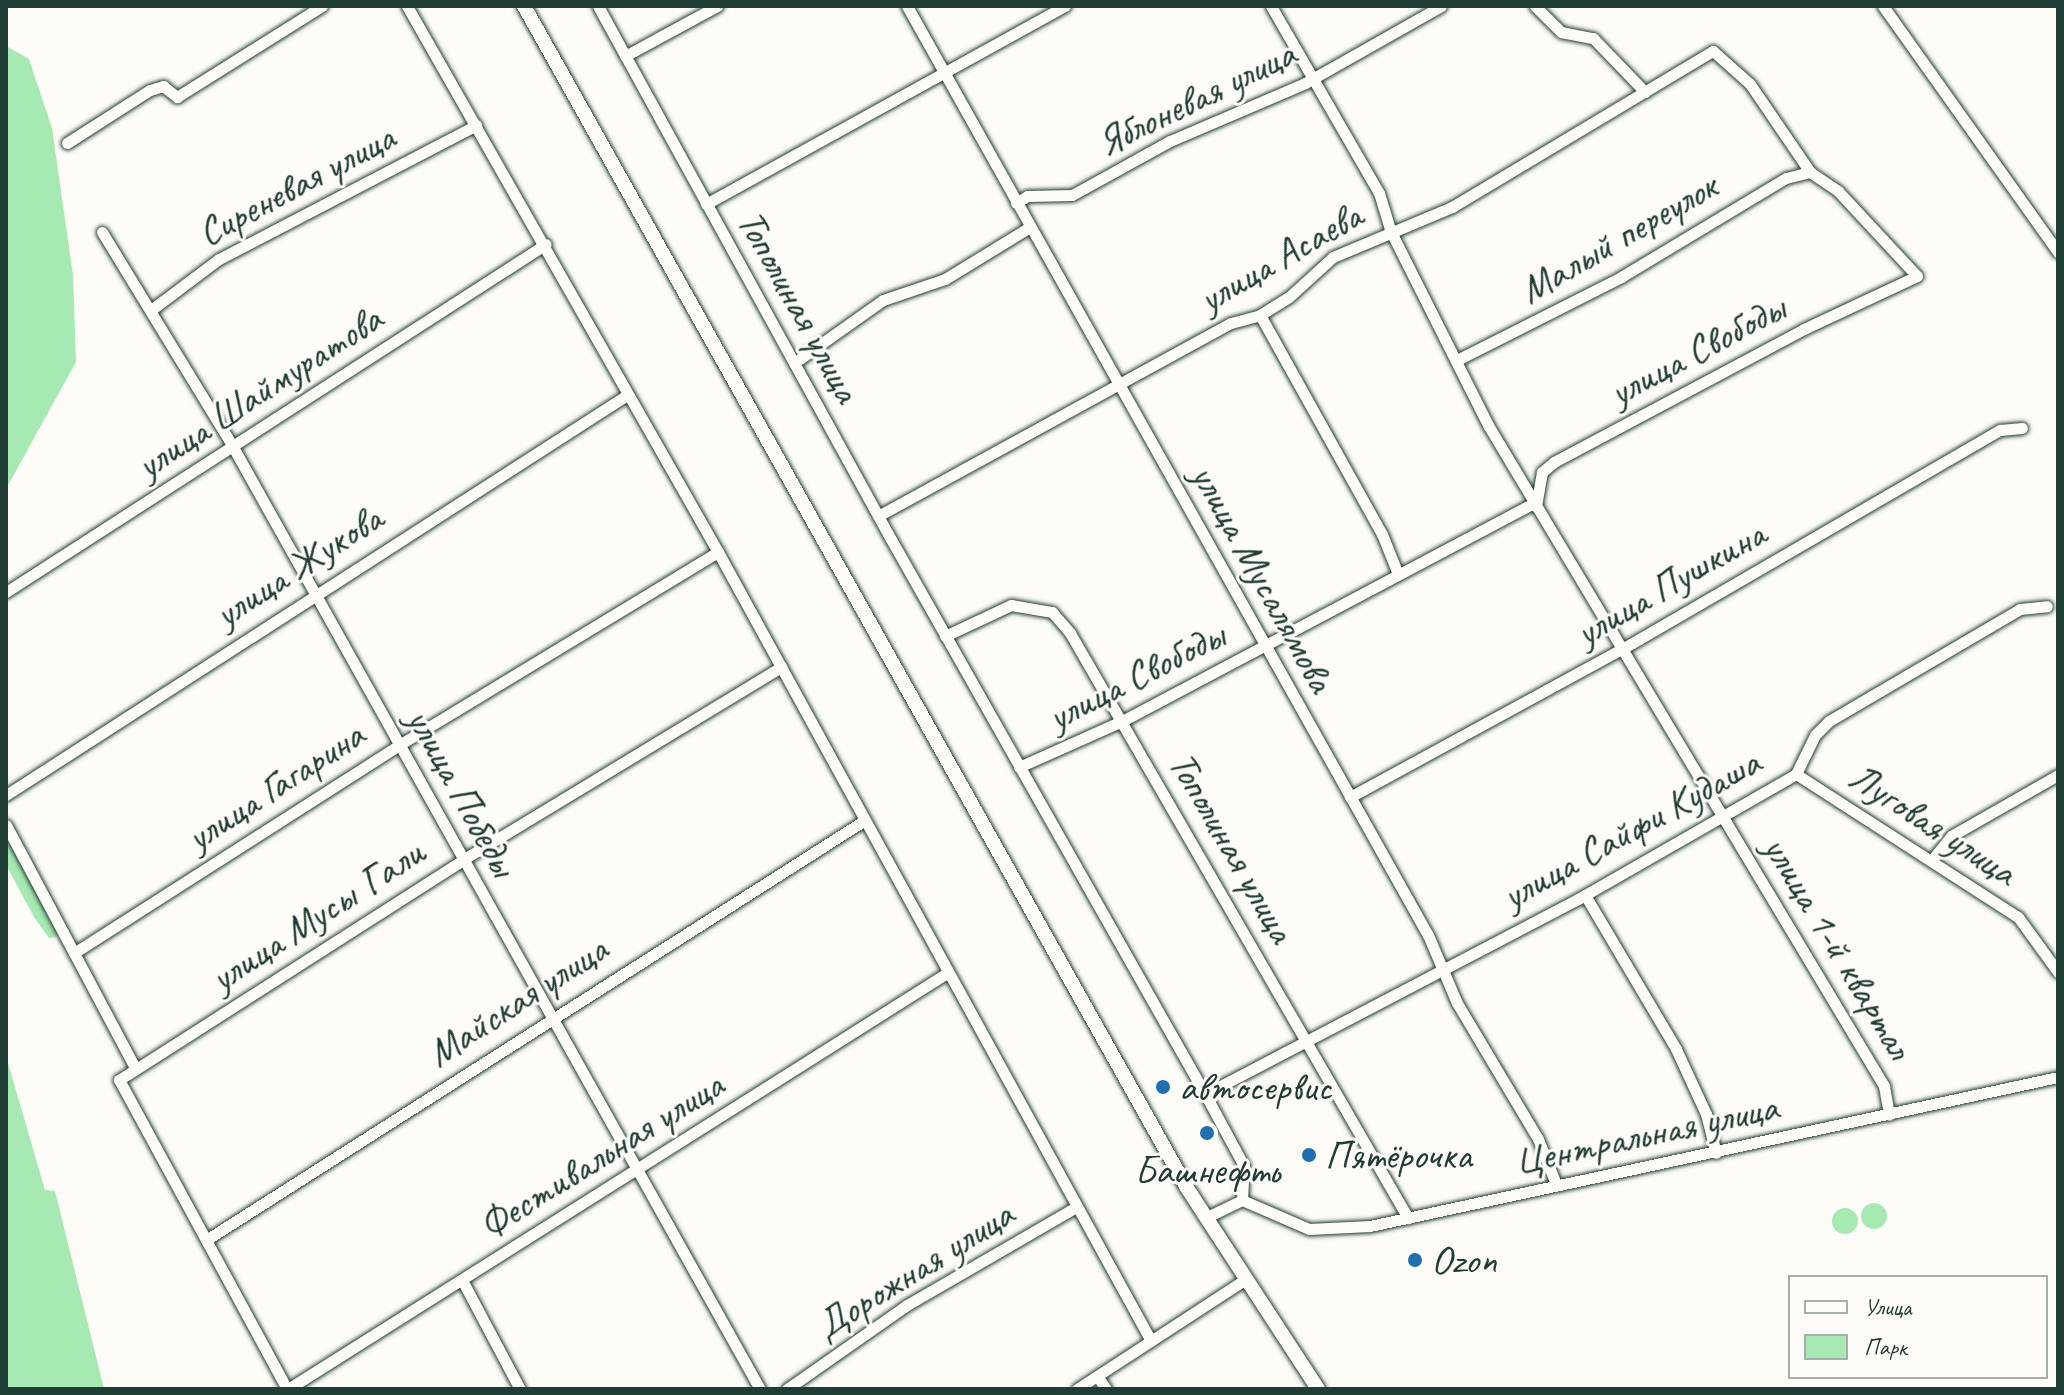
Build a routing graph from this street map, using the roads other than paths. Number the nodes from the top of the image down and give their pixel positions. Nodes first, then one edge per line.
1 (322, 6) edge
2 (407, 6) edge
3 (524, 6) edge
4 (598, 6) edge
5 (717, 6) edge
6 (907, 6) edge
7 (1065, 6) edge
8 (1271, 6) edge
9 (1441, 6) edge
10 (1535, 6) edge
11 (1883, 6) edge
12 (625, 56) junction
13 (944, 72) junction
14 (1313, 79) junction
15 (1645, 92) junction
16 (476, 125) junction
17 (67, 143) dead end
18 (1810, 172) junction
19 (1016, 203) junction
20 (706, 204) junction
21 (1030, 227) junction
22 (1390, 230) junction
23 (102, 232) dead end
24 (546, 244) junction
25 (2058, 252) edge
26 (151, 310) junction
27 (1260, 315) junction
28 (1457, 360) junction
29 (794, 363) junction
30 (1118, 385) junction
31 (627, 395) junction
32 (2022, 428) dead end
33 (233, 447) junction
34 (1535, 505) junction
35 (878, 516) junction
36 (718, 552) junction
37 (1398, 574) junction
38 (6, 592) edge
39 (314, 592) junction
40 (2047, 606) dead end
41 (945, 636) junction
42 (1265, 646) junction
43 (1622, 649) junction
44 (781, 667) junction
45 (1122, 721) junction
46 (399, 745) junction
47 (1019, 767) junction
48 (1796, 774) junction
49 (2058, 775) edge
50 (6, 795) edge
51 (1350, 797) junction
52 (1722, 815) junction
53 (865, 820) junction
54 (6, 825) edge
55 (464, 859) junction
56 (1931, 861) junction
57 (1585, 895) junction
58 (74, 953) junction
59 (1443, 966) junction
60 (2058, 972) edge
61 (947, 973) junction
62 (550, 1017) junction
63 (1306, 1040) junction
64 (136, 1069) junction
65 (2058, 1077) edge
66 (1205, 1094) junction
67 (1889, 1115) junction
68 (1716, 1153) junction
69 (637, 1172) junction
70 (1556, 1184) junction
71 (1242, 1200) junction
72 (1076, 1207) junction
73 (1205, 1218) junction
74 (1408, 1218) junction
75 (206, 1240) junction
76 (462, 1280) junction
77 (1244, 1280) junction
78 (1151, 1341) junction
79 (1097, 1376) junction
80 (288, 1389) edge
81 (520, 1389) edge
82 (760, 1389) edge
83 (787, 1389) edge
84 (1077, 1389) edge
85 (1106, 1389) edge
86 (1318, 1389) edge

1 - 17 street
2 - 16 street
3 - 73 main road
4 - 12 street, Тополиная улица
5 - 12 street
6 - 13 street, улица Мусалямова
7 - 13 street
8 - 14 street, улица 1-й квартал
9 - 14 street, Яблоневая улица
10 - 15 street
11 - 25 street
12 - 20 street, Тополиная улица
13 - 19 street, улица Мусалямова
13 - 20 street
14 - 19 street, Яблоневая улица
14 - 22 street, улица 1-й квартал
15 - 18 street, улица Асаева
15 - 22 street, улица Асаева
16 - 24 street
16 - 26 street, Сиреневая улица
18 - 28 street, Малый переулок
18 - 34 street, улица Свободы
19 - 21 street, улица Мусалямова
20 - 29 street, Тополиная улица
21 - 29 street
21 - 30 street, улица Мусалямова
22 - 27 street, улица Асаева
22 - 28 street, улица 1-й квартал
23 - 26 street, улица Победы
24 - 31 street
24 - 33 street, улица Шаймуратова
26 - 33 street, улица Победы
27 - 30 street, улица Асаева
27 - 37 street
28 - 34 street, улица 1-й квартал
29 - 35 street, Тополиная улица
30 - 35 street, улица Асаева
30 - 42 street, улица Мусалямова
31 - 36 street
31 - 39 street, улица Жукова
32 - 43 street, улица Пушкина
33 - 38 street, улица Шаймуратова
33 - 39 street, улица Победы
34 - 37 street, улица Свободы
34 - 43 street, улица 1-й квартал
35 - 41 street, Тополиная улица
36 - 44 street
36 - 46 street, улица Гагарина
37 - 42 street, улица Свободы
39 - 46 street, улица Победы
39 - 50 street, улица Жукова
40 - 48 street, улица Сайфи Кудаша
41 - 45 street, Тополиная улица
41 - 47 street, Тополиная улица
42 - 45 street, улица Свободы
42 - 51 street, улица Мусалямова
43 - 51 street, улица Пушкина
43 - 52 street, улица 1-й квартал
44 - 53 street
44 - 55 street, улица Мусы Гали
45 - 47 street, улица Свободы
45 - 63 street, Тополиная улица
46 - 55 street, улица Победы
46 - 58 street, улица Гагарина
47 - 66 street, Тополиная улица
48 - 52 street, улица Сайфи Кудаша
48 - 56 street, Луговая улица
49 - 56 street
51 - 59 street, улица Мусалямова
52 - 57 street, улица Сайфи Кудаша
52 - 67 street, улица 1-й квартал
53 - 61 street
53 - 62 street, Майская улица
54 - 58 street
55 - 62 street, улица Победы
55 - 64 street, улица Мусы Гали
56 - 60 street, Луговая улица
57 - 59 street, улица Сайфи Кудаша
57 - 68 street
58 - 64 street
59 - 63 street, улица Сайфи Кудаша
59 - 70 street, улица Мусалямова
61 - 69 street, Фестивальная улица
61 - 72 street
62 - 69 street, улица Победы
62 - 75 street, Майская улица
63 - 66 street, улица Сайфи Кудаша
63 - 74 street, Тополиная улица
64 - 75 street
65 - 67 street, Центральная улица
66 - 71 street, Тополиная улица
67 - 68 street, Центральная улица
68 - 70 street, Центральная улица
69 - 76 street, Фестивальная улица
69 - 82 street, улица Победы
70 - 74 street, Центральная улица
71 - 73 street
71 - 74 street, Центральная улица
72 - 78 street
72 - 83 street, Дорожная улица
73 - 77 main road
75 - 80 street
76 - 80 street, Фестивальная улица
76 - 81 street
77 - 78 street
77 - 86 main road
78 - 79 street
79 - 84 street
79 - 85 street

